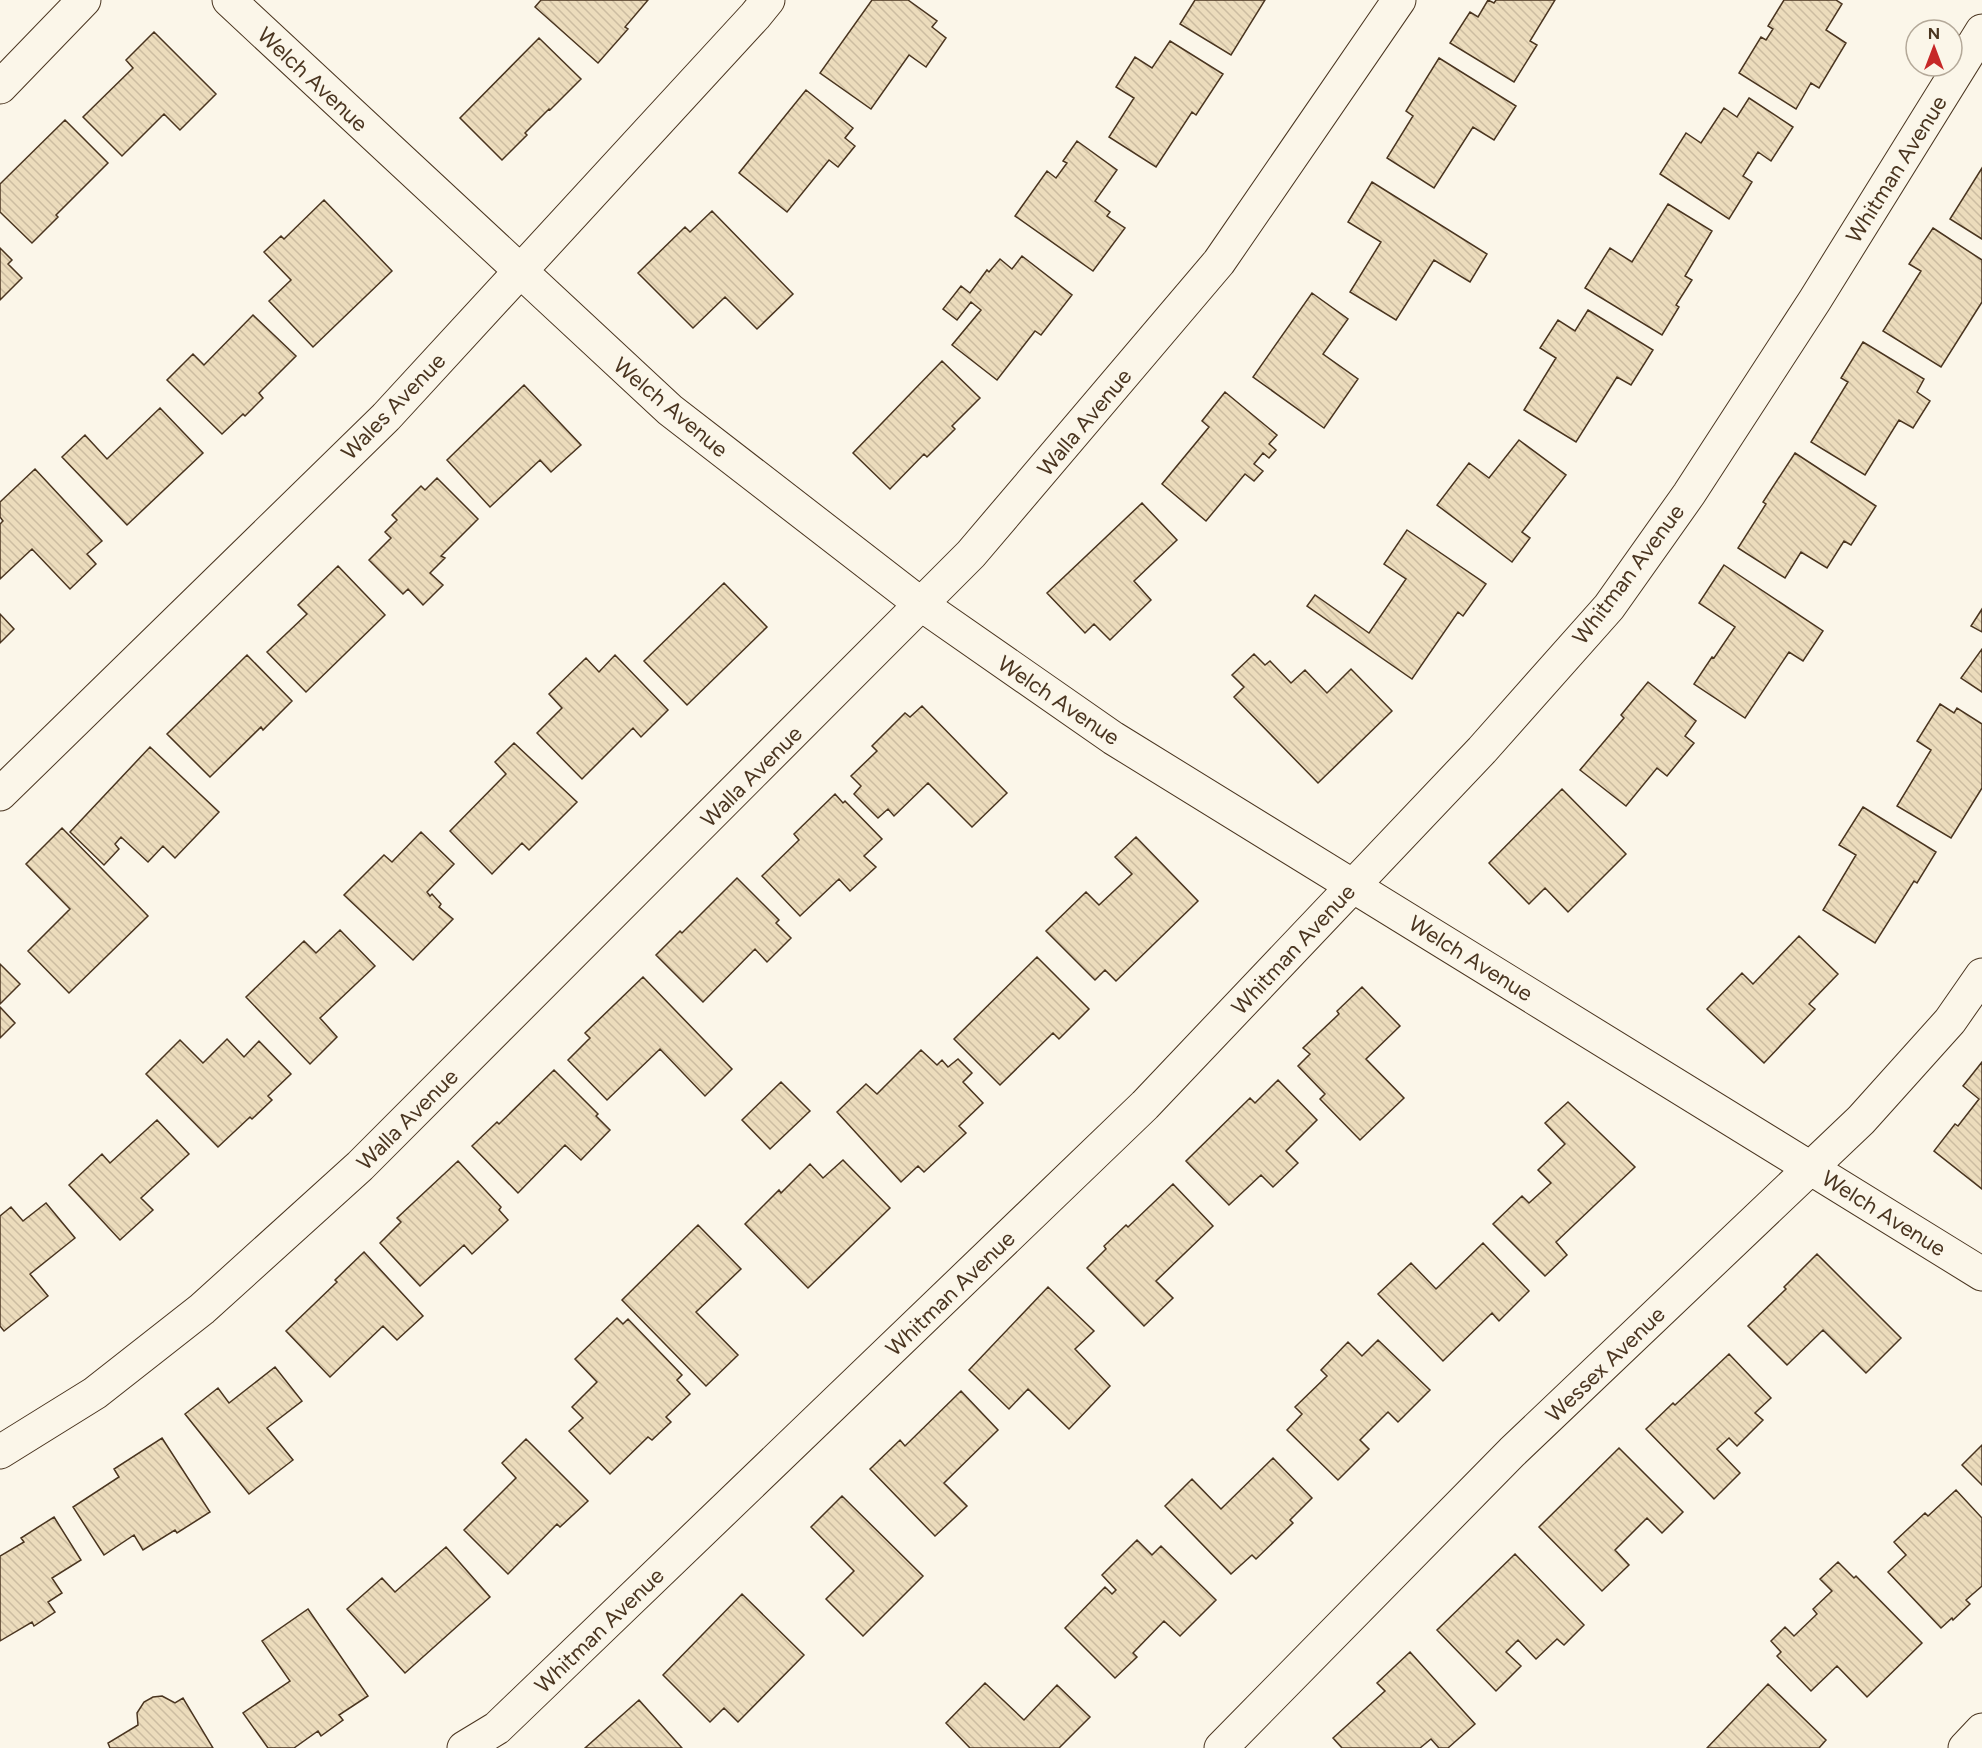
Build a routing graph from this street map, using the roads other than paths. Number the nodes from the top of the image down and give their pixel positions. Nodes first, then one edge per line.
1 (84, 0) edge
2 (229, 0) edge
3 (768, 0) edge
4 (1399, 0) edge
5 (1982, 31) edge
6 (0, 87) edge
7 (521, 272) junction
8 (922, 605) junction
9 (0, 794) edge
10 (1353, 885) junction
11 (1982, 975) edge
12 (1811, 1167) junction
13 (1982, 1274) edge
14 (0, 1452) edge
15 (1982, 1730) edge
16 (464, 1748) edge
17 (1221, 1748) edge
18 (1965, 1748) edge

1 - 6 street
2 - 7 street, Welch Avenue
3 - 7 street, Wales Avenue
4 - 8 street, Walla Avenue
5 - 10 street, Whitman Avenue
7 - 8 street, Welch Avenue
7 - 9 street, Wales Avenue
8 - 10 street, Welch Avenue
8 - 14 street, Walla Avenue
10 - 12 street, Welch Avenue
10 - 16 street, Whitman Avenue
11 - 12 street, Wessex Avenue
12 - 13 street, Welch Avenue
12 - 17 street, Wessex Avenue
15 - 18 street

